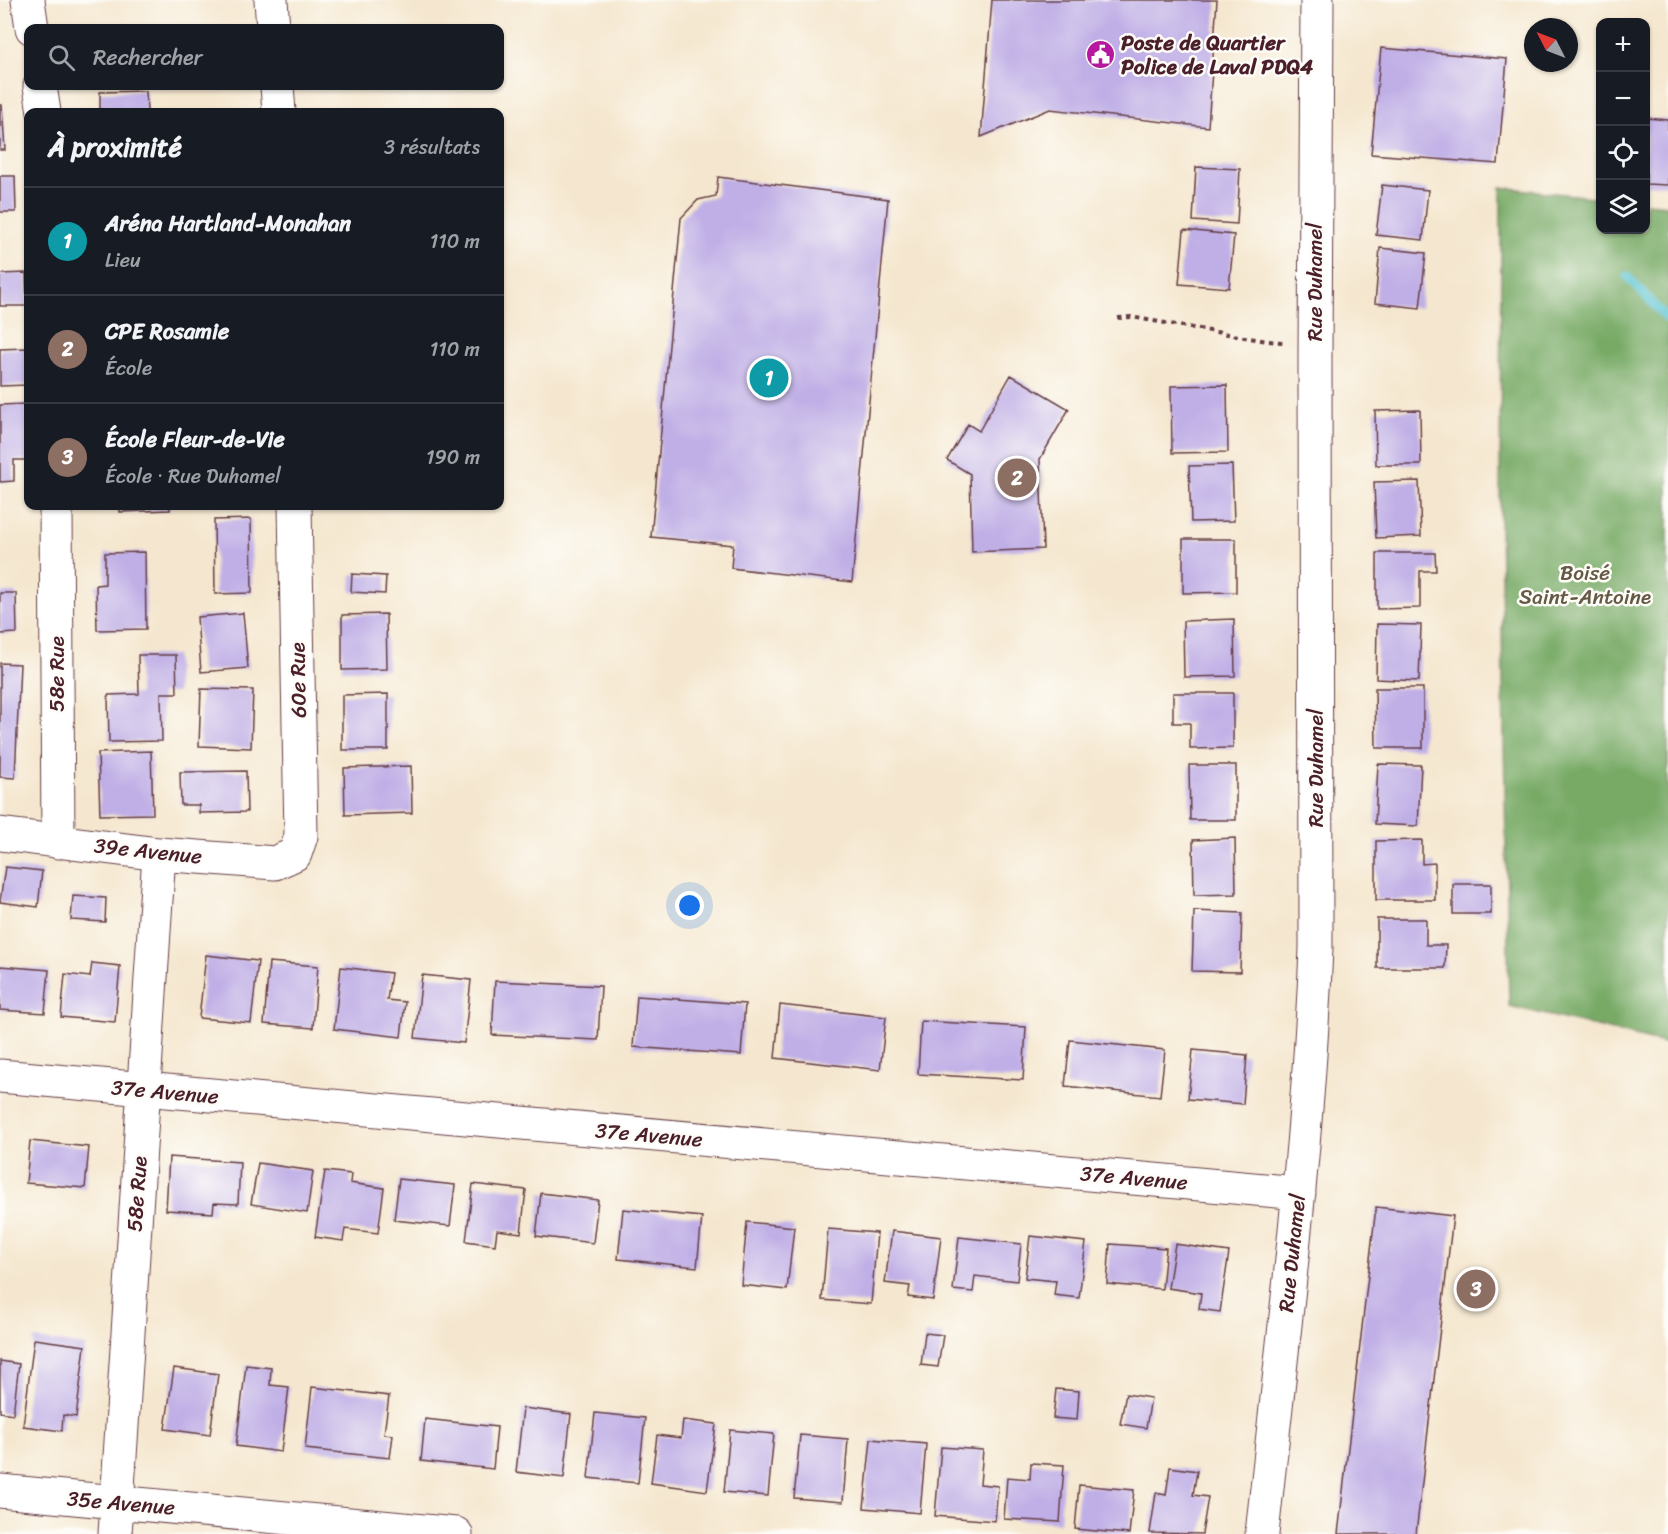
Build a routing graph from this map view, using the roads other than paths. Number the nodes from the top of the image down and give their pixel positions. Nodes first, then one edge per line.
1 (28, 0) edge
2 (271, 0) edge
3 (1317, 0) edge
4 (31, 24) edge
5 (273, 24) edge
6 (41, 90) edge
7 (277, 90) edge
8 (43, 108) edge
9 (279, 108) edge
10 (56, 510) edge
11 (295, 510) edge
12 (0, 834) edge
13 (58, 842) junction
14 (159, 854) junction
15 (295, 854) joint
16 (0, 1076) edge
17 (144, 1090) junction
18 (1299, 1193) junction
19 (0, 1491) edge
20 (116, 1518) edge
21 (456, 1534) edge
22 (1262, 1534) edge

1 - 4 street
2 - 5 street
3 - 18 street, Rue Duhamel
6 - 8 street
7 - 9 street
10 - 13 street, 58e Rue
11 - 15 street, 60e Rue
12 - 13 street, 39e Avenue
13 - 14 street, 39e Avenue
14 - 15 street, 39e Avenue
14 - 17 street, 58e Rue
16 - 17 street, 37e Avenue
17 - 18 street, 37e Avenue
17 - 20 street, 58e Rue
18 - 22 street, Rue Duhamel
19 - 20 street, 35e Avenue
20 - 21 street, 35e Avenue

